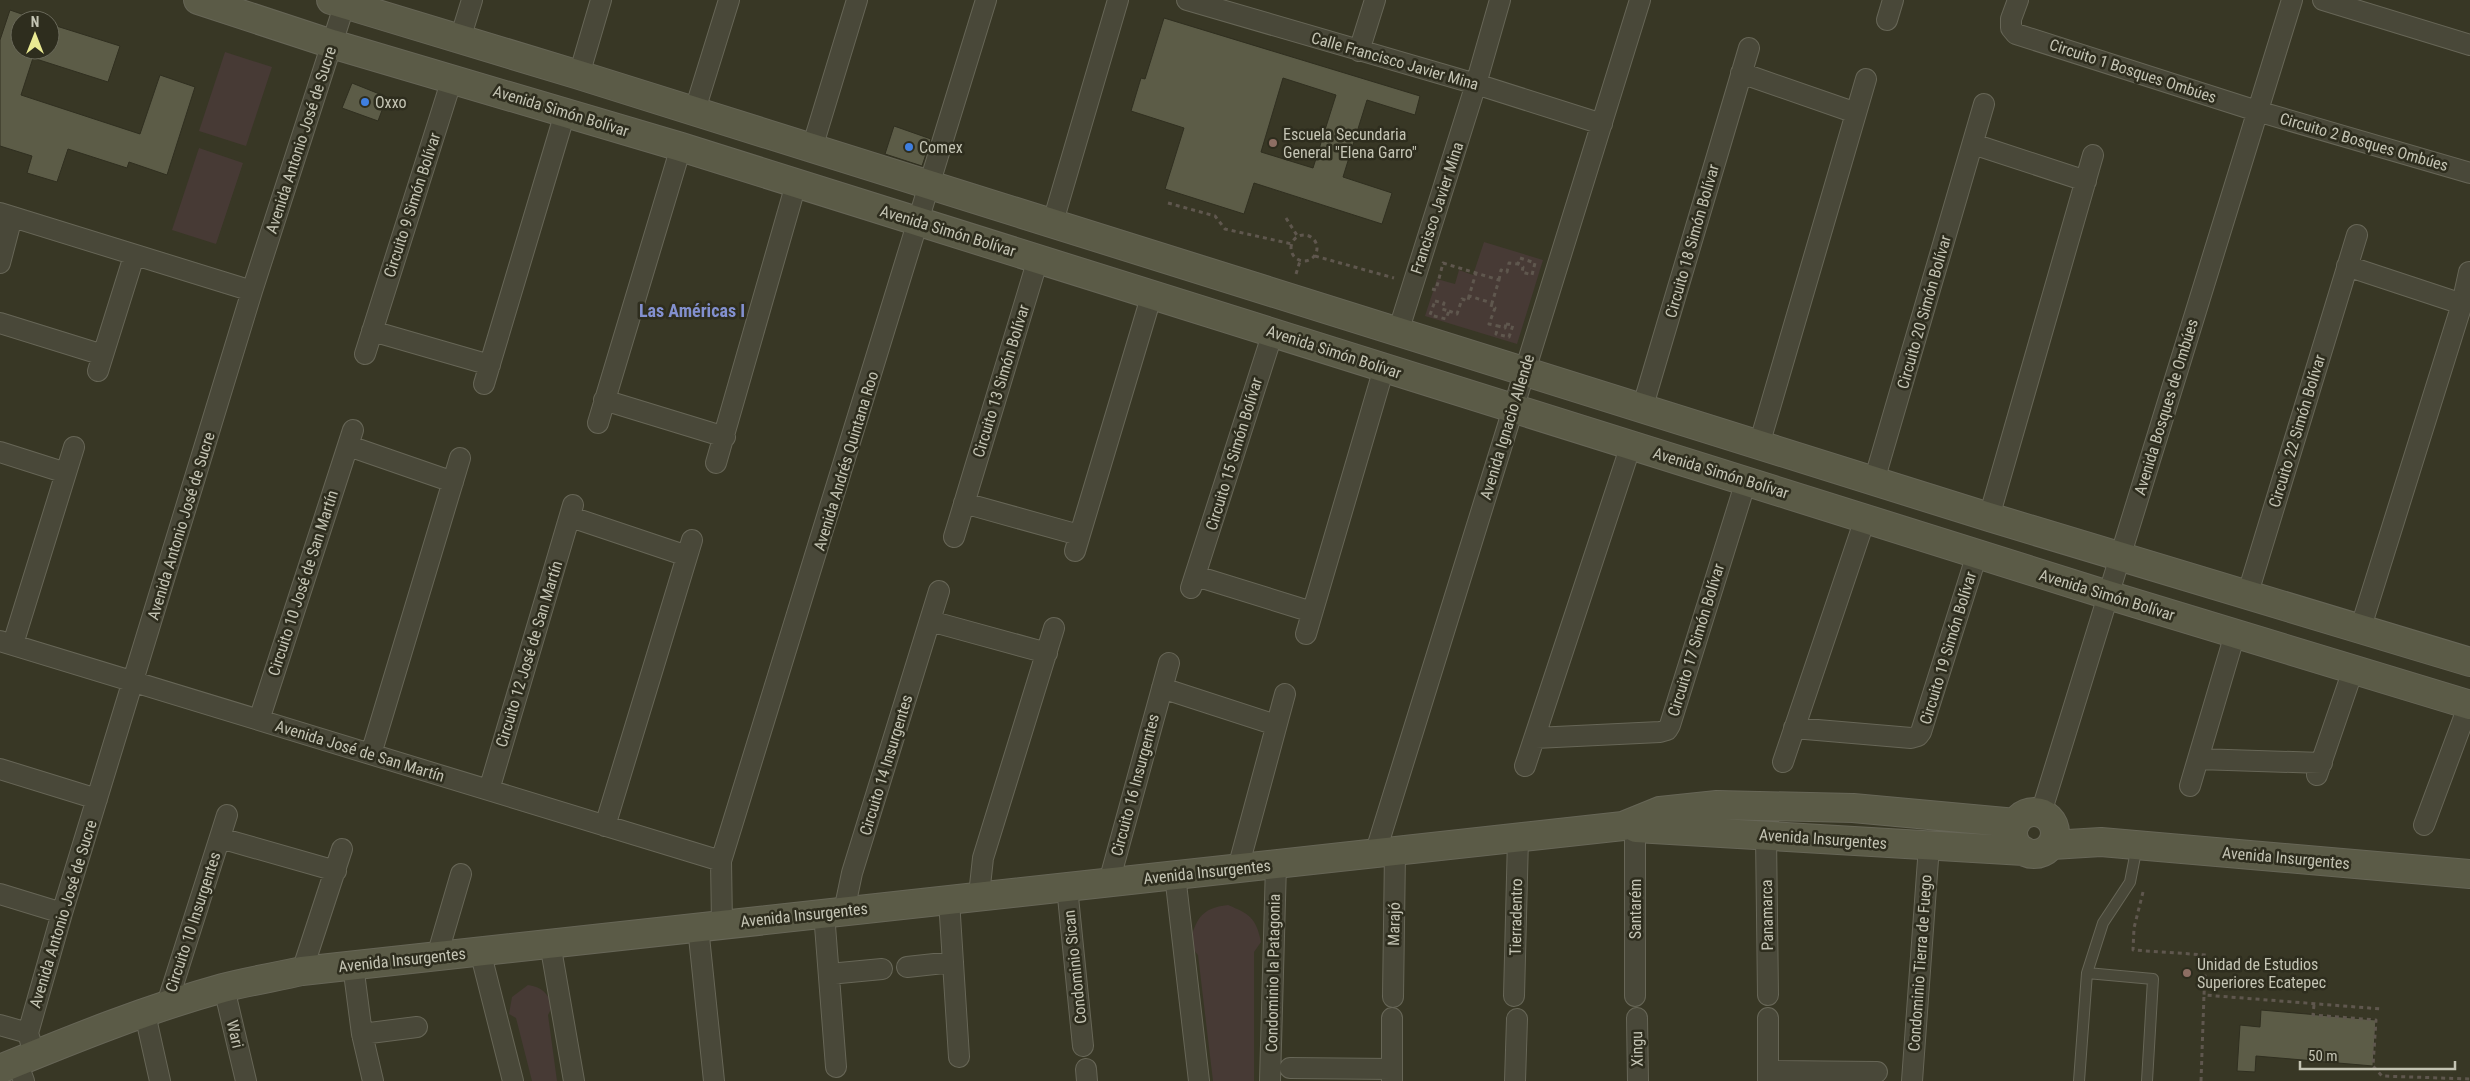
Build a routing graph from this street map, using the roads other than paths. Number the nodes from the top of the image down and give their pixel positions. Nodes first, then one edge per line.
1 (198, 0) edge
2 (472, 0) edge
3 (601, 0) edge
4 (729, 0) edge
5 (857, 0) edge
6 (986, 0) edge
7 (1118, 0) edge
8 (1188, 0) edge
9 (1375, 0) edge
10 (1500, 0) edge
11 (1640, 0) edge
12 (1893, 0) edge
13 (2018, 0) edge
14 (2292, 0) edge
15 (2323, 0) edge
16 (341, 1) edge
17 (1244, 8) edge
18 (1888, 20) dead end
19 (460, 39) junction
20 (332, 44) junction
21 (2470, 45) edge
22 (1749, 48) dead end
23 (1359, 51) junction
24 (1741, 73) junction
25 (579, 75) junction
26 (452, 79) junction
27 (1866, 79) dead end
28 (1476, 84) junction
29 (1984, 104) dead end
30 (2257, 111) junction
31 (565, 113) junction
32 (694, 113) junction
33 (1856, 113) junction
34 (1602, 124) junction
35 (1973, 144) junction
36 (681, 147) junction
37 (812, 148) junction
38 (2093, 155) dead end
39 (2470, 174) edge
40 (2086, 181) junction
41 (796, 184) junction
42 (929, 186) junction
43 (6, 215) edge
44 (920, 222) junction
45 (1052, 224) junction
46 (2357, 235) dead end
47 (134, 256) junction
48 (1038, 259) junction
49 (0, 263) edge
50 (2347, 266) junction
51 (2470, 272) edge
52 (1228, 279) junction
53 (252, 291) junction
54 (1152, 294) junction
55 (2462, 304) junction
56 (1215, 314) junction
57 (0, 323) edge
58 (372, 330) junction
59 (1273, 332) junction
60 (1398, 332) junction
61 (365, 354) dead end
62 (490, 365) junction
63 (1384, 368) junction
64 (1524, 372) junction
65 (484, 384) dead end
66 (604, 400) junction
67 (1512, 408) junction
68 (1642, 409) junction
69 (598, 423) dead end
70 (725, 437) junction
71 (1631, 445) junction
72 (1759, 445) junction
73 (74, 447) dead end
74 (0, 452) edge
75 (460, 458) dead end
76 (716, 463) dead end
77 (66, 473) junction
78 (1746, 481) junction
79 (1874, 481) junction
80 (453, 482) junction
81 (964, 503) junction
82 (1989, 517) junction
83 (1865, 519) junction
84 (954, 537) dead end
85 (1977, 554) junction
86 (2120, 557) junction
87 (939, 591) dead end
88 (2108, 595) junction
89 (2247, 596) junction
90 (1312, 612) junction
91 (930, 621) junction
92 (1054, 628) dead end
93 (2360, 630) junction
94 (1306, 634) dead end
95 (2235, 634) junction
96 (6, 643) edge
97 (1047, 653) junction
98 (2470, 662) edge
99 (1169, 663) dead end
100 (2353, 670) junction
101 (134, 682) junction
102 (1162, 688) junction
103 (1285, 694) dead end
104 (2469, 705) edge
105 (259, 720) junction
106 (1276, 725) junction
107 (1794, 728) junction
108 (1535, 738) junction
109 (371, 754) junction
110 (2198, 759) junction
111 (1783, 762) dead end
112 (1525, 766) dead end
113 (0, 769) edge
114 (2190, 786) dead end
115 (488, 790) junction
116 (97, 799) junction
117 (227, 815) dead end
118 (2016, 823) junction
119 (1631, 825) junction
120 (2424, 825) dead end
121 (605, 826) junction
122 (2049, 828) junction
123 (1766, 836) junction
124 (220, 838) junction
125 (1518, 838) junction
126 (2137, 845) junction
127 (1929, 846) junction
128 (342, 849) dead end
129 (2024, 851) junction
130 (1385, 853) junction
131 (720, 861) junction
132 (1276, 864) junction
133 (1238, 868) junction
134 (336, 871) junction
135 (461, 874) dead end
136 (2470, 874) edge
137 (1175, 876) junction
138 (1109, 882) junction
139 (1067, 887) junction
140 (0, 894) edge
141 (978, 895) junction
142 (949, 900) junction
143 (834, 912) junction
144 (62, 913) junction
145 (710, 926) junction
146 (550, 943) junction
147 (480, 951) junction
148 (437, 956) junction
149 (953, 962) junction
150 (353, 965) junction
151 (907, 967) dead end
152 (882, 969) dead end
153 (302, 971) junction
154 (2087, 973) junction
155 (829, 974) junction
156 (224, 988) junction
157 (1768, 995) dead end
158 (1514, 996) dead end
159 (1635, 996) dead end
160 (1392, 997) dead end
161 (156, 1010) junction
162 (1392, 1018) dead end
163 (1637, 1018) dead end
164 (1768, 1018) dead end
165 (1516, 1019) dead end
166 (0, 1025) edge
167 (417, 1027) dead end
168 (362, 1034) junction
169 (1083, 1046) dead end
170 (959, 1056) dead end
171 (20, 1060) edge
172 (836, 1067) dead end
173 (1290, 1068) dead end
174 (1877, 1072) dead end
175 (1392, 1075) edge
176 (1768, 1076) edge
177 (160, 1081) edge
178 (246, 1081) edge
179 (373, 1081) edge
180 (512, 1081) edge
181 (574, 1081) edge
182 (714, 1081) edge
183 (1199, 1081) edge
184 (1270, 1081) edge
185 (1515, 1081) edge
186 (1638, 1081) edge
187 (1912, 1081) edge
188 (2079, 1081) edge
189 (2147, 1081) edge

1 - 20 main road, Avenida Simón Bolívar
2 - 19 street
3 - 25 street
4 - 32 street
5 - 37 street
6 - 42 street, Avenida Andrés Quintana Roo
7 - 45 street
8 - 17 street, Calle Francisco Javier Mina
9 - 23 street
10 - 28 street, Francisco Javier Mina
11 - 34 street, Avenida Ignacio Allende
12 - 18 street
13 - 30 street, Circuito 1 Bosques Ombúes
14 - 30 street, Avenida Bosques de Ombúes
15 - 21 street
16 - 19 main road
16 - 20 street, Avenida Antonio José de Sucre
17 - 23 street, Calle Francisco Javier Mina
19 - 25 main road
20 - 26 main road, Avenida Simón Bolívar
20 - 53 street, Avenida Antonio José de Sucre
22 - 24 street, Circuito 18 Simón Bolívar
23 - 28 street, Calle Francisco Javier Mina
24 - 33 street
24 - 68 street, Circuito 18 Simón Bolívar
25 - 32 main road
26 - 31 main road, Avenida Simón Bolívar
26 - 58 street, Circuito 9 Simón Bolívar
27 - 33 street
28 - 34 street, Calle Francisco Javier Mina
28 - 60 street, Francisco Javier Mina
29 - 35 street, Circuito 20 Simón Bolívar
30 - 39 street, Circuito 2 Bosques Ombúes
30 - 86 street, Avenida Bosques de Ombúes
31 - 36 main road, Avenida Simón Bolívar
31 - 62 street
32 - 37 main road
33 - 72 street
34 - 64 street, Avenida Ignacio Allende
35 - 40 street
35 - 79 street, Circuito 20 Simón Bolívar
36 - 41 main road, Avenida Simón Bolívar
36 - 66 street
37 - 42 main road
38 - 40 street
40 - 82 street
41 - 44 main road, Avenida Simón Bolívar
41 - 70 street
42 - 44 street, Avenida Andrés Quintana Roo
42 - 45 main road
43 - 47 street
43 - 49 street
44 - 48 main road, Avenida Simón Bolívar
44 - 131 street, Avenida Andrés Quintana Roo
45 - 52 main road
46 - 50 street, Circuito 22 Simón Bolívar
47 - 53 street
47 - 57 street
48 - 54 main road, Avenida Simón Bolívar
48 - 81 street, Circuito 13 Simón Bolívar
50 - 55 street
50 - 89 street, Circuito 22 Simón Bolívar
51 - 55 street
52 - 56 main road
52 - 60 main road
53 - 101 street, Avenida Antonio José de Sucre
54 - 56 main road, Avenida Simón Bolívar
54 - 81 street
55 - 93 street
56 - 59 main road, Avenida Simón Bolívar
58 - 61 street, Circuito 9 Simón Bolívar
58 - 62 street
59 - 63 main road, Avenida Simón Bolívar
59 - 90 street, Circuito 15 Simón Bolívar
60 - 64 main road
62 - 65 street
63 - 67 main road, Avenida Simón Bolívar
63 - 90 street
64 - 67 street, Avenida Ignacio Allende
64 - 68 main road
66 - 69 street
66 - 70 street
67 - 71 main road, Avenida Simón Bolívar
67 - 130 street, Avenida Ignacio Allende
68 - 72 main road
70 - 76 street
71 - 78 main road, Avenida Simón Bolívar
71 - 108 street
72 - 79 main road
73 - 77 street
74 - 77 street
75 - 80 street
77 - 96 street
78 - 83 main road, Avenida Simón Bolívar
78 - 108 street, Circuito 17 Simón Bolívar
79 - 82 main road
80 - 105 street, Circuito 10 José de San Martín
80 - 109 street
81 - 84 street, Circuito 13 Simón Bolívar
82 - 86 main road
83 - 85 main road, Avenida Simón Bolívar
83 - 107 street
85 - 88 main road, Avenida Simón Bolívar
85 - 107 street, Circuito 19 Simón Bolívar
86 - 88 street, Avenida Bosques de Ombúes
86 - 89 main road
87 - 91 street, Circuito 14 Insurgentes
88 - 95 main road, Avenida Simón Bolívar
88 - 122 street, Avenida Bosques de Ombúes
89 - 93 main road
90 - 94 street
91 - 97 street
91 - 143 street, Circuito 14 Insurgentes
92 - 97 street
93 - 98 main road
95 - 100 main road, Avenida Simón Bolívar
95 - 110 street
96 - 101 street, Avenida José de San Martín
97 - 141 street
99 - 102 street, Circuito 16 Insurgentes
100 - 104 main road, Avenida Simón Bolívar
100 - 110 street
101 - 105 street, Avenida José de San Martín
101 - 116 street, Avenida Antonio José de Sucre
102 - 106 street
102 - 138 street, Circuito 16 Insurgentes
103 - 106 street
104 - 120 street
105 - 109 street, Avenida José de San Martín
106 - 133 street
107 - 111 street
108 - 112 street
109 - 115 street, Avenida José de San Martín
110 - 114 street
113 - 116 street
115 - 121 street, Avenida José de San Martín
115 - 121 street, Circuito 12 José de San Martín
116 - 144 street, Avenida Antonio José de Sucre
117 - 124 street, Circuito 10 Insurgentes
118 - 119 main road, Avenida Insurgentes
118 - 122 main road
118 - 129 main road
119 - 123 main road, Avenida Insurgentes
119 - 125 main road, Avenida Insurgentes
119 - 159 street, Santarém
121 - 131 street, Avenida José de San Martín
122 - 126 main road, Avenida Insurgentes
122 - 129 main road
123 - 127 main road, Avenida Insurgentes
123 - 157 street, Panamarca
124 - 134 street, Circuito 10 Insurgentes
124 - 161 street, Circuito 10 Insurgentes
125 - 130 main road, Avenida Insurgentes
125 - 158 street, Tierradentro
126 - 136 main road, Avenida Insurgentes
126 - 154 lane
127 - 129 main road, Avenida Insurgentes
127 - 187 street, Condominio Tierra de Fuego
128 - 134 street
130 - 132 main road, Avenida Insurgentes
130 - 160 street, Marajó
131 - 145 street, Avenida Andrés Quintana Roo
132 - 133 main road, Avenida Insurgentes
132 - 184 street, Condominio la Patagonia
133 - 137 main road, Avenida Insurgentes
134 - 153 street
135 - 148 street
137 - 138 main road, Avenida Insurgentes
137 - 183 street
138 - 139 main road, Avenida Insurgentes
139 - 141 main road, Avenida Insurgentes
139 - 169 street, Condominio Sican
140 - 144 street
141 - 142 main road, Avenida Insurgentes
142 - 143 main road, Avenida Insurgentes
142 - 149 street
143 - 145 main road, Avenida Insurgentes
143 - 155 street, Circuito 14 Insurgentes
144 - 171 street, Avenida Antonio José de Sucre
145 - 146 main road, Avenida Insurgentes
145 - 182 street, Avenida Andrés Quintana Roo
146 - 147 main road, Avenida Insurgentes
146 - 181 street
147 - 148 main road, Avenida Insurgentes
147 - 180 street
148 - 150 main road, Avenida Insurgentes
149 - 151 street
149 - 170 street
150 - 153 main road, Avenida Insurgentes
150 - 168 street
152 - 155 street
153 - 156 main road, Avenida Insurgentes
154 - 188 lane
154 - 189 lane
155 - 172 street, Circuito 14 Insurgentes
156 - 161 main road, Avenida Insurgentes
156 - 178 street, Wari
161 - 171 main road, Avenida Insurgentes
161 - 177 street
162 - 175 street
163 - 186 street, Xingu
164 - 176 street
165 - 185 street
166 - 171 street
167 - 168 street
168 - 179 street
173 - 175 street
174 - 176 street

